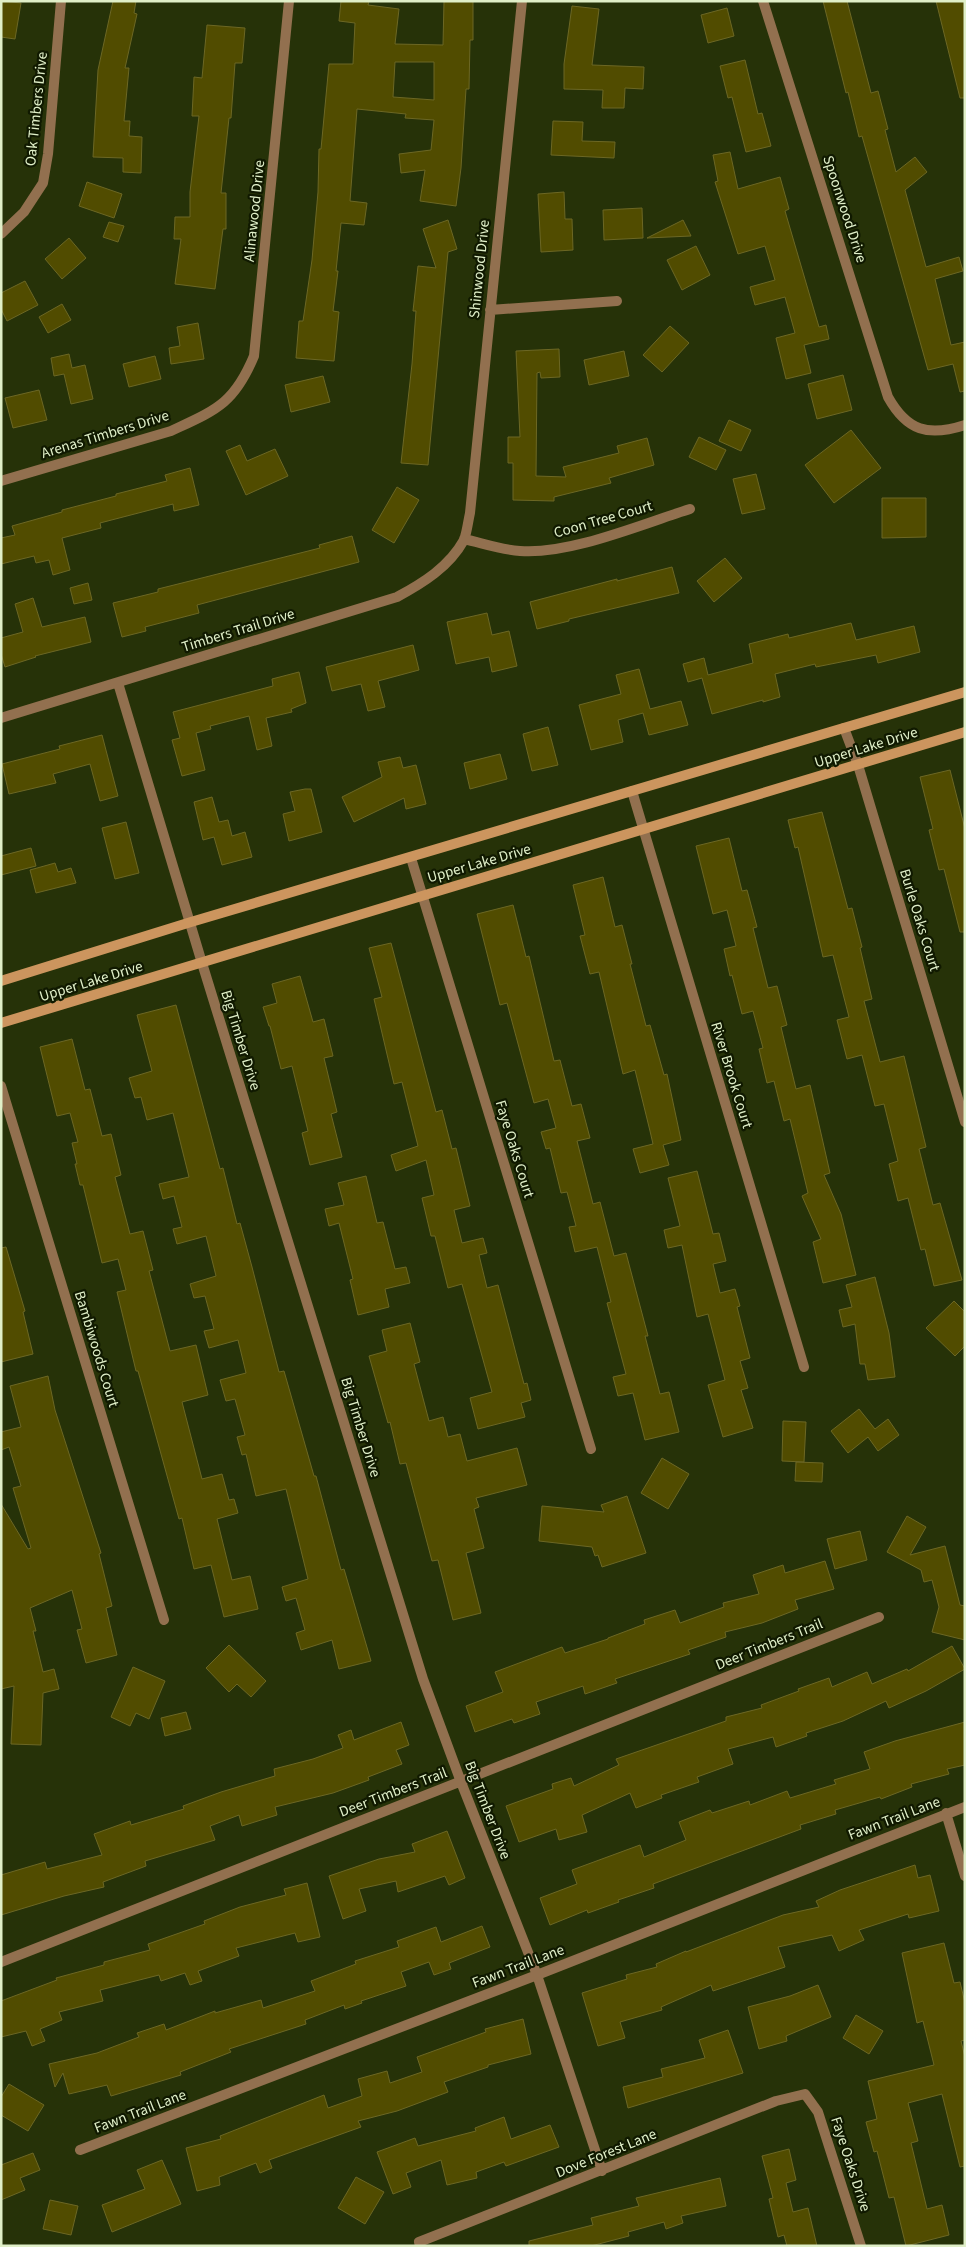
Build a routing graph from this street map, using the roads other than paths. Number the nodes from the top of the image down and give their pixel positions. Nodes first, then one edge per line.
1 (61, 1) edge
2 (290, 1) edge
3 (522, 1) edge
4 (763, 1) edge
5 (1, 234) edge
6 (617, 301) dead end
7 (490, 310) junction
8 (214, 409) joint
9 (965, 426) edge
10 (1, 481) edge
11 (690, 509) dead end
12 (464, 539) junction
13 (118, 683) junction
14 (965, 692) edge
15 (1, 718) edge
16 (844, 728) junction
17 (965, 732) edge
18 (858, 765) junction
19 (632, 791) junction
20 (643, 831) junction
21 (410, 858) junction
22 (422, 895) junction
23 (191, 922) junction
24 (202, 963) junction
25 (1, 981) edge
26 (1, 1023) edge
27 (1, 1086) edge
28 (965, 1122) edge
29 (804, 1367) dead end
30 (591, 1448) dead end
31 (879, 1616) dead end
32 (164, 1620) dead end
33 (461, 1782) junction
34 (965, 1807) edge
35 (946, 1813) junction
36 (965, 1876) edge
37 (1, 1962) edge
38 (537, 1975) junction
39 (805, 2094) joint
40 (80, 2150) dead end
41 (602, 2170) junction
42 (420, 2244) edge
43 (861, 2246) edge

1 - 5 street, Oak Timbers Drive
2 - 8 street, Alinawood Drive
3 - 7 street, Shinwood Drive
4 - 9 street, Spoonwood Drive
6 - 7 street
7 - 12 street, Shinwood Drive
8 - 10 street, Arenas Timbers Drive
11 - 12 street, Coon Tree Court
12 - 13 street, Timbers Trail Drive
13 - 15 street, Timbers Trail Drive
13 - 23 street, Big Timber Drive
14 - 16 street, Upper Lake Drive
16 - 18 street, Burle Oaks Court
16 - 19 street, Upper Lake Drive
17 - 18 street, Upper Lake Drive
18 - 20 street, Upper Lake Drive
18 - 28 street, Burle Oaks Court
19 - 20 street, River Brook Court
19 - 21 street, Upper Lake Drive
20 - 22 street, Upper Lake Drive
20 - 29 street, River Brook Court
21 - 22 street, Faye Oaks Court
21 - 23 street, Upper Lake Drive
22 - 24 street, Upper Lake Drive
22 - 30 street, Faye Oaks Court
23 - 24 street, Big Timber Drive
23 - 25 street, Upper Lake Drive
24 - 26 street, Upper Lake Drive
24 - 33 street, Big Timber Drive
27 - 32 street, Bambiwoods Court
31 - 33 street, Deer Timbers Trail
33 - 37 street, Deer Timbers Trail
33 - 38 street, Big Timber Drive
34 - 35 street, Fawn Trail Lane
35 - 36 street
35 - 38 street, Fawn Trail Lane
38 - 40 street, Fawn Trail Lane
38 - 41 street, Big Timber Drive
39 - 41 street, Dove Forest Lane
39 - 43 street, Faye Oaks Drive
41 - 42 street, Dove Forest Lane

